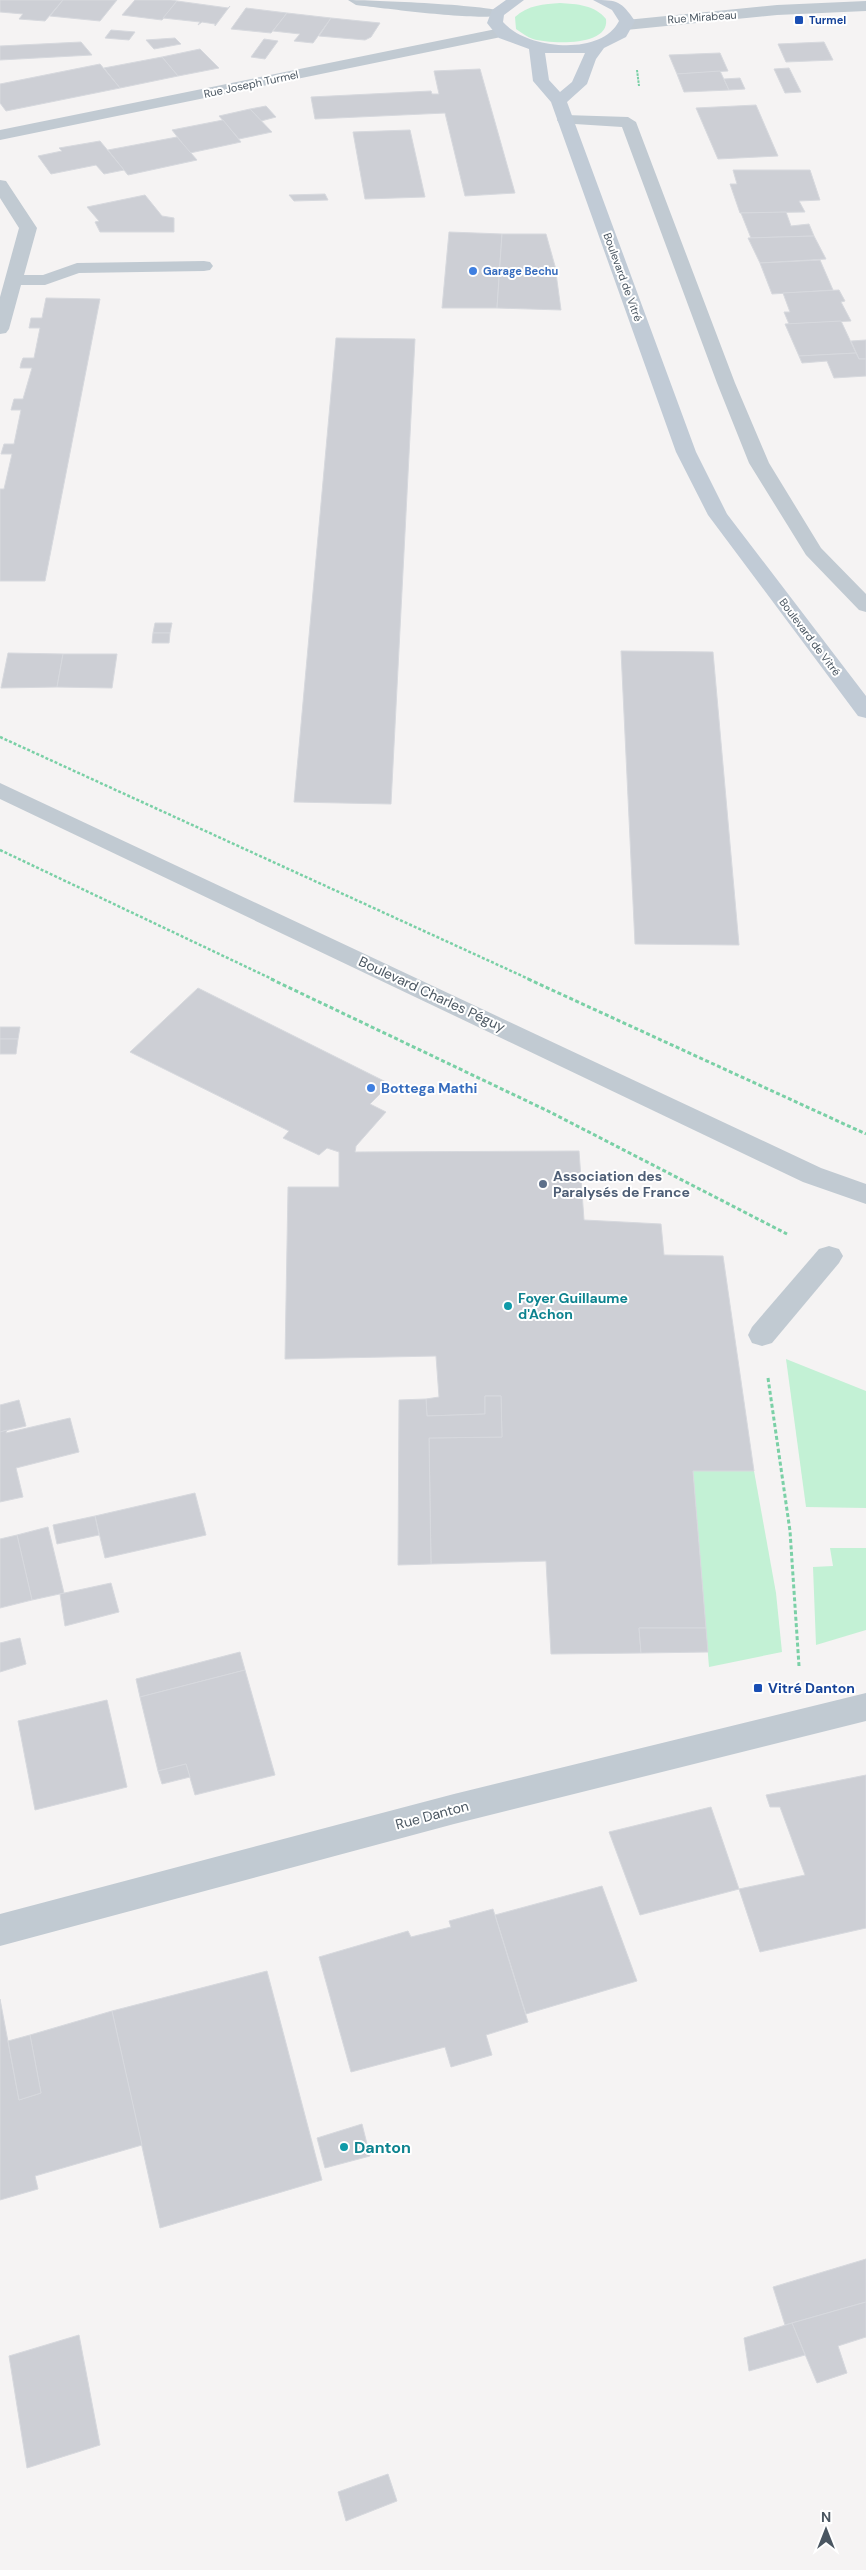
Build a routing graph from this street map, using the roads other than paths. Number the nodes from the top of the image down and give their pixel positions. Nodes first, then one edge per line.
1 (356, 0) edge
2 (601, 0) edge
3 (506, 5) edge
4 (866, 6) edge
5 (624, 19) junction
6 (502, 33) junction
7 (598, 45) junction
8 (537, 48) junction
9 (559, 102) junction
10 (566, 120) junction
11 (0, 135) edge
12 (0, 185) edge
13 (204, 266) dead end
14 (14, 280) junction
15 (0, 329) edge
16 (866, 606) edge
17 (866, 711) edge
18 (0, 790) edge
19 (866, 1194) edge
20 (829, 1256) road end
21 (762, 1336) road end
22 (866, 1707) edge
23 (0, 1930) edge

1 - 3 street
2 - 5 main road
3 - 6 main road
4 - 5 street, Rue Mirabeau
5 - 7 main road
6 - 8 main road
6 - 11 street, Rue Joseph Turmel
7 - 8 main road
7 - 9 main road
8 - 9 main road, Boulevard de Vitré
9 - 10 main road, Boulevard de Vitré
10 - 16 street
10 - 17 main road, Boulevard de Vitré
12 - 14 street
13 - 14 street
14 - 15 street
18 - 19 street, Boulevard Charles Péguy
20 - 21 street
22 - 23 street, Rue Danton

